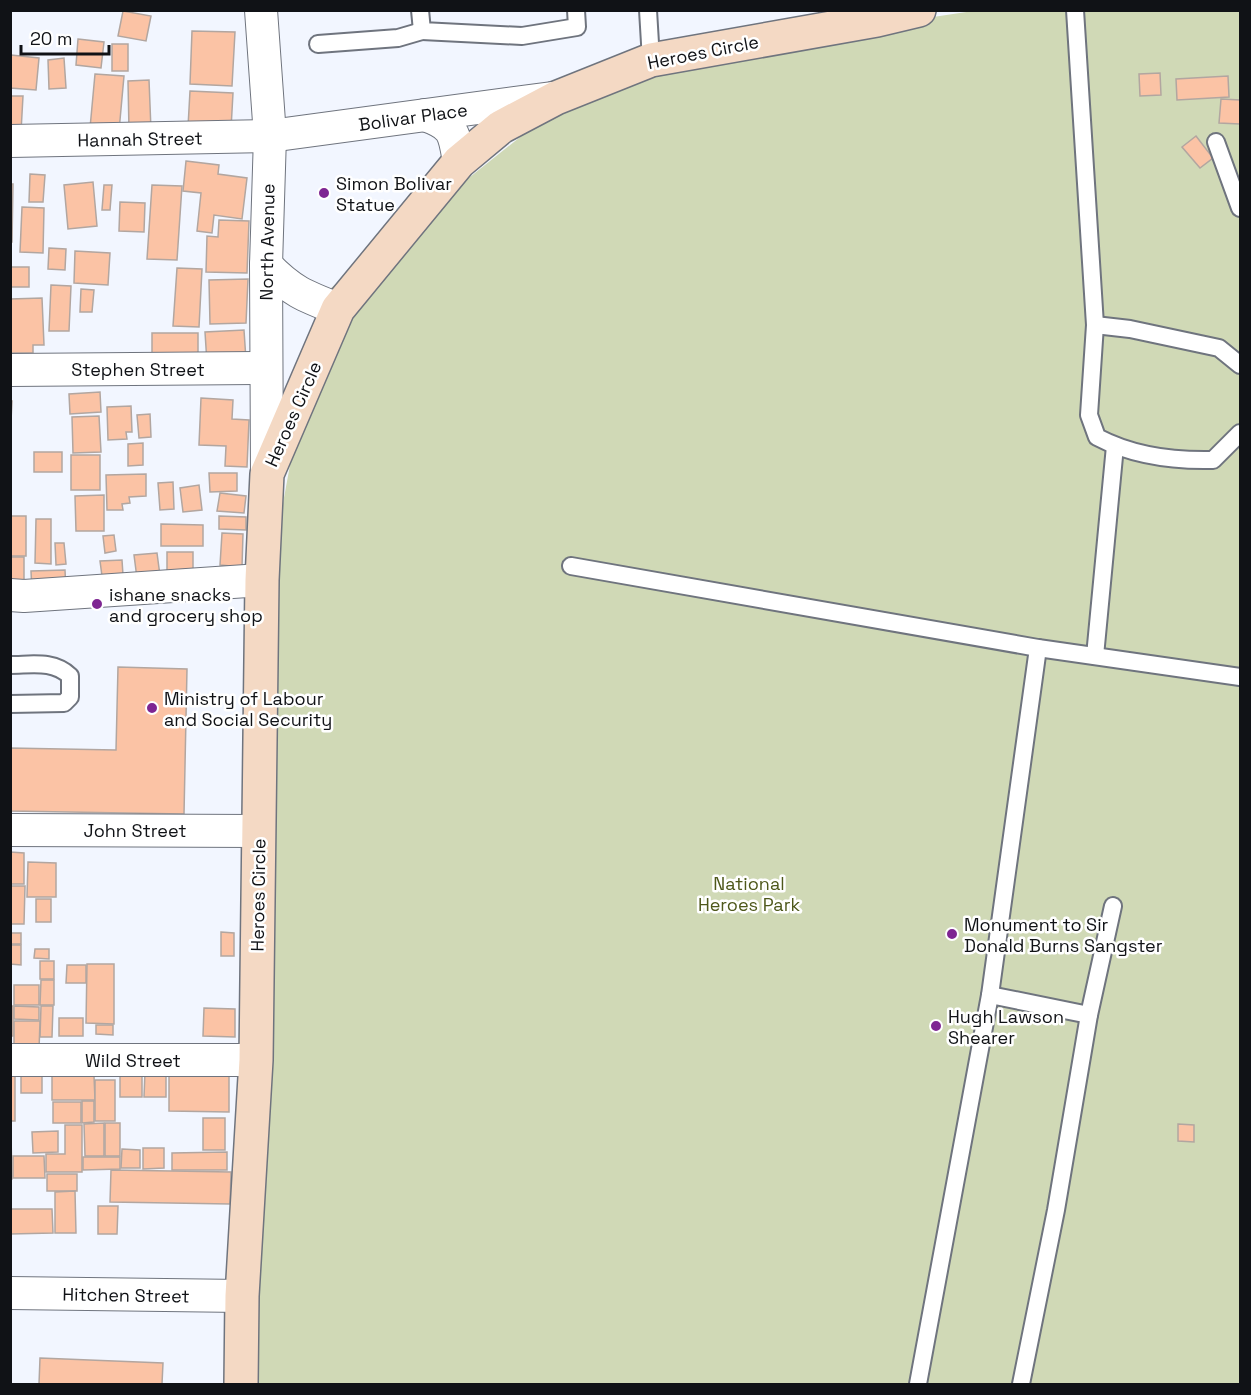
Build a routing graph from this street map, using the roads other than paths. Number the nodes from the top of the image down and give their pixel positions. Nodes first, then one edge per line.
1 (261, 10) edge
2 (420, 10) edge
3 (576, 10) edge
4 (648, 10) edge
5 (919, 10) edge
6 (1075, 10) edge
7 (422, 31) junction
8 (318, 44) dead end
9 (651, 60) junction
10 (556, 98) junction
11 (425, 115) junction
12 (270, 136) junction
13 (10, 141) edge
14 (1216, 142) dead end
15 (459, 162) junction
16 (1240, 208) edge
17 (266, 265) junction
18 (338, 309) junction
19 (1095, 325) junction
20 (1240, 365) edge
21 (265, 368) junction
22 (10, 370) edge
23 (1240, 433) edge
24 (1114, 446) junction
25 (267, 474) junction
26 (571, 566) dead end
27 (262, 580) junction
28 (10, 595) edge
29 (1038, 648) junction
30 (1095, 656) junction
31 (10, 665) edge
32 (1240, 677) edge
33 (10, 704) edge
34 (10, 830) edge
35 (259, 831) junction
36 (1113, 906) dead end
37 (990, 995) junction
38 (1089, 1015) junction
39 (10, 1060) edge
40 (256, 1060) junction
41 (10, 1293) edge
42 (243, 1296) junction
43 (241, 1384) edge
44 (918, 1384) edge
45 (1021, 1384) edge

1 - 12 street, North Avenue
2 - 7 lane
3 - 7 lane
4 - 9 lane
5 - 9 main road, Heroes Circle
6 - 19 lane
7 - 8 lane
9 - 10 main road, Heroes Circle
10 - 11 street, Bolivar Place
10 - 15 main road, Heroes Circle
11 - 12 street, Bolivar Place
11 - 15 street
12 - 13 street, Hannah Street
12 - 17 street, North Avenue
14 - 16 lane
15 - 18 main road, Heroes Circle
17 - 18 street
17 - 21 street, North Avenue
18 - 25 main road, Heroes Circle
19 - 20 lane
19 - 24 lane
21 - 22 street, Stephen Street
21 - 25 street, North Avenue
23 - 24 lane
24 - 30 lane
25 - 27 main road, Heroes Circle
26 - 29 lane
27 - 28 street
27 - 35 main road, Heroes Circle
29 - 30 lane
29 - 37 lane
30 - 32 lane
31 - 33 lane
34 - 35 street, John Street
35 - 40 main road, Heroes Circle
36 - 38 lane
37 - 38 lane
37 - 44 lane
38 - 45 lane
39 - 40 street, Wild Street
40 - 42 main road, Heroes Circle
41 - 42 street, Hitchen Street
42 - 43 main road, Heroes Circle

